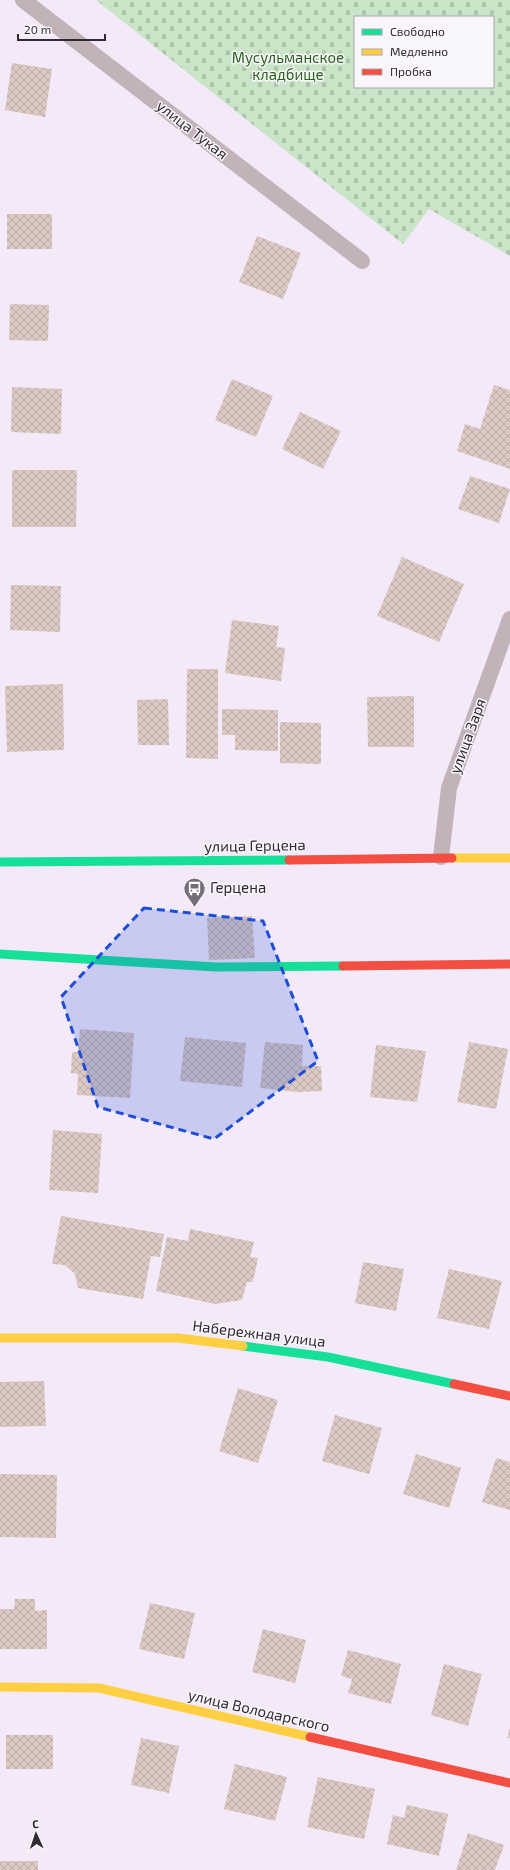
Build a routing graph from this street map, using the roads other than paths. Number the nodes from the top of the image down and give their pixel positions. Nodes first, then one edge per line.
1 (23, 0) edge
2 (362, 261) dead end
3 (510, 619) edge
4 (441, 857) junction
5 (510, 858) edge
6 (0, 862) edge
7 (0, 954) edge
8 (510, 964) edge
9 (0, 1338) edge
10 (510, 1396) edge
11 (0, 1687) edge
12 (510, 1783) edge

1 - 2 lane, улица Тукая
3 - 4 lane, улица Заря
4 - 5 street, улица Герцена
4 - 6 street, улица Герцена
7 - 8 street
9 - 10 street, Набережная улица
11 - 12 street, улица Володарского

